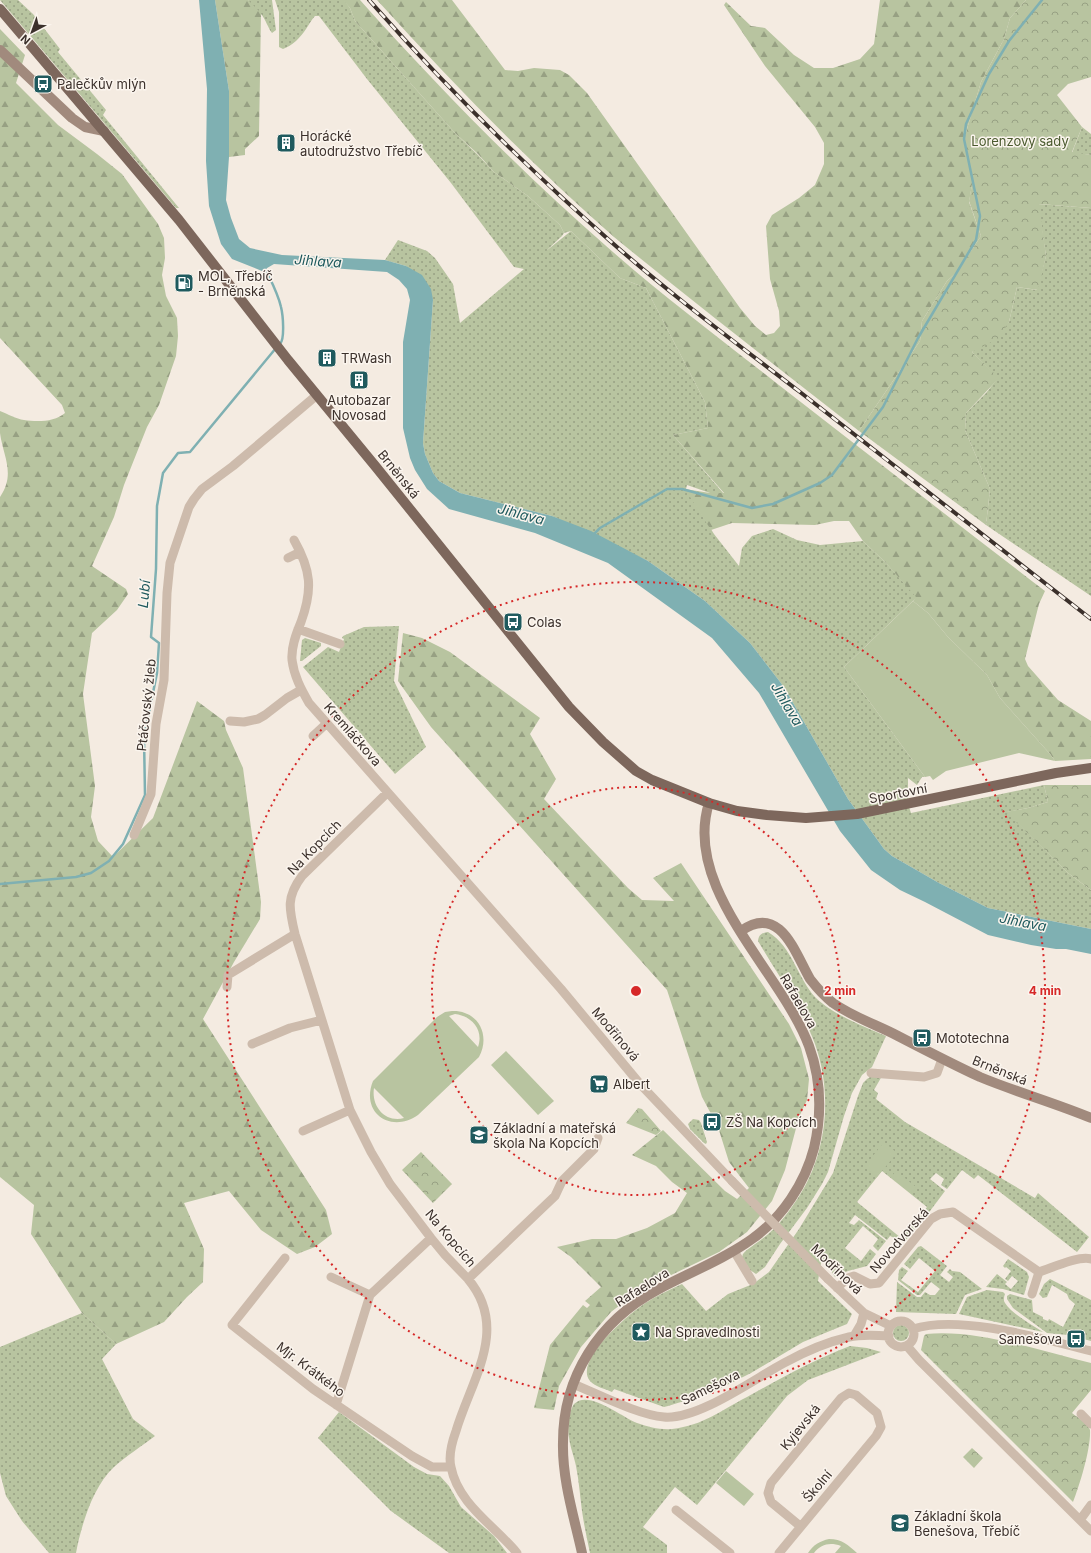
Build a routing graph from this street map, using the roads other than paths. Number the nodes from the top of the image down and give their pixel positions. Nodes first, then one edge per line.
1 (0, 9) edge
2 (0, 50) edge
3 (104, 131) junction
4 (317, 396) junction
5 (294, 540) dead end
6 (300, 552) junction
7 (288, 558) dead end
8 (298, 629) junction
9 (340, 644) dead end
10 (301, 690) junction
11 (230, 721) dead end
12 (326, 724) junction
13 (313, 736) dead end
14 (1091, 768) edge
15 (387, 792) junction
16 (709, 803) junction
17 (134, 835) dead end
18 (741, 932) junction
19 (295, 934) junction
20 (227, 988) dead end
21 (322, 1020) junction
22 (252, 1044) dead end
23 (942, 1059) junction
24 (871, 1073) dead end
25 (350, 1110) junction
26 (1091, 1118) edge
27 (303, 1131) dead end
28 (598, 1138) dead end
29 (431, 1238) junction
30 (734, 1251) junction
31 (285, 1258) dead end
32 (1091, 1258) edge
33 (1039, 1272) junction
34 (331, 1277) dead end
35 (468, 1279) junction
36 (752, 1281) dead end
37 (837, 1288) junction
38 (1032, 1294) dead end
39 (370, 1295) junction
40 (864, 1313) junction
41 (891, 1326) junction
42 (913, 1329) junction
43 (854, 1336) junction
44 (889, 1336) junction
45 (906, 1346) junction
46 (1091, 1351) edge
47 (573, 1384) junction
48 (336, 1405) junction
49 (1082, 1414) dead end
50 (1091, 1424) edge
51 (876, 1436) joint
52 (451, 1467) junction
53 (1091, 1505) edge
54 (676, 1510) dead end
55 (1080, 1520) junction
56 (800, 1526) junction
57 (1091, 1531) edge
58 (517, 1553) edge
59 (582, 1553) edge
60 (730, 1553) edge
61 (779, 1553) edge

1 - 3 main road, Brněnská
2 - 3 main road
3 - 4 main road, Brněnská
4 - 16 main road, Brněnská
4 - 17 street, Ptáčovský žleb
5 - 6 street, Kremláčkova
6 - 7 street
6 - 8 street, Kremláčkova
8 - 9 street
8 - 10 street, Kremláčkova
10 - 11 street
10 - 12 street, Kremláčkova
12 - 13 street
12 - 15 street, Kremláčkova
14 - 16 main road, Sportovní
15 - 19 street, Na Kopcích
15 - 37 street, Modřínová, bridge
16 - 18 main road
18 - 23 main road, Brněnská
18 - 30 main road, Rafaelova
19 - 20 street
19 - 21 street, Na Kopcích
21 - 22 street
21 - 25 street, Na Kopcích
23 - 24 street
23 - 26 main road, Brněnská
25 - 27 street
25 - 29 street, Na Kopcích
28 - 35 street, Na Kopcích
29 - 35 street, Na Kopcích
29 - 39 street
30 - 36 street
30 - 47 main road, Rafaelova
31 - 48 street, Mjr. Krátkého
32 - 33 street
33 - 37 street, Novodvorská
33 - 38 street
34 - 39 street
35 - 52 street
37 - 40 street, Modřínová
39 - 48 street
40 - 41 street, Modřínová
40 - 43 street
41 - 42 street
41 - 44 street
42 - 45 street
42 - 46 street
43 - 44 street, Samešova
43 - 47 street, Samešova
44 - 45 street
45 - 55 street
47 - 59 main road, Rafaelova
48 - 52 street, Mjr. Krátkého
49 - 50 street
51 - 56 street, Školní
51 - 56 street, Kyjevská
52 - 58 street
53 - 55 street
54 - 60 street
55 - 57 street
56 - 61 street, Školní

